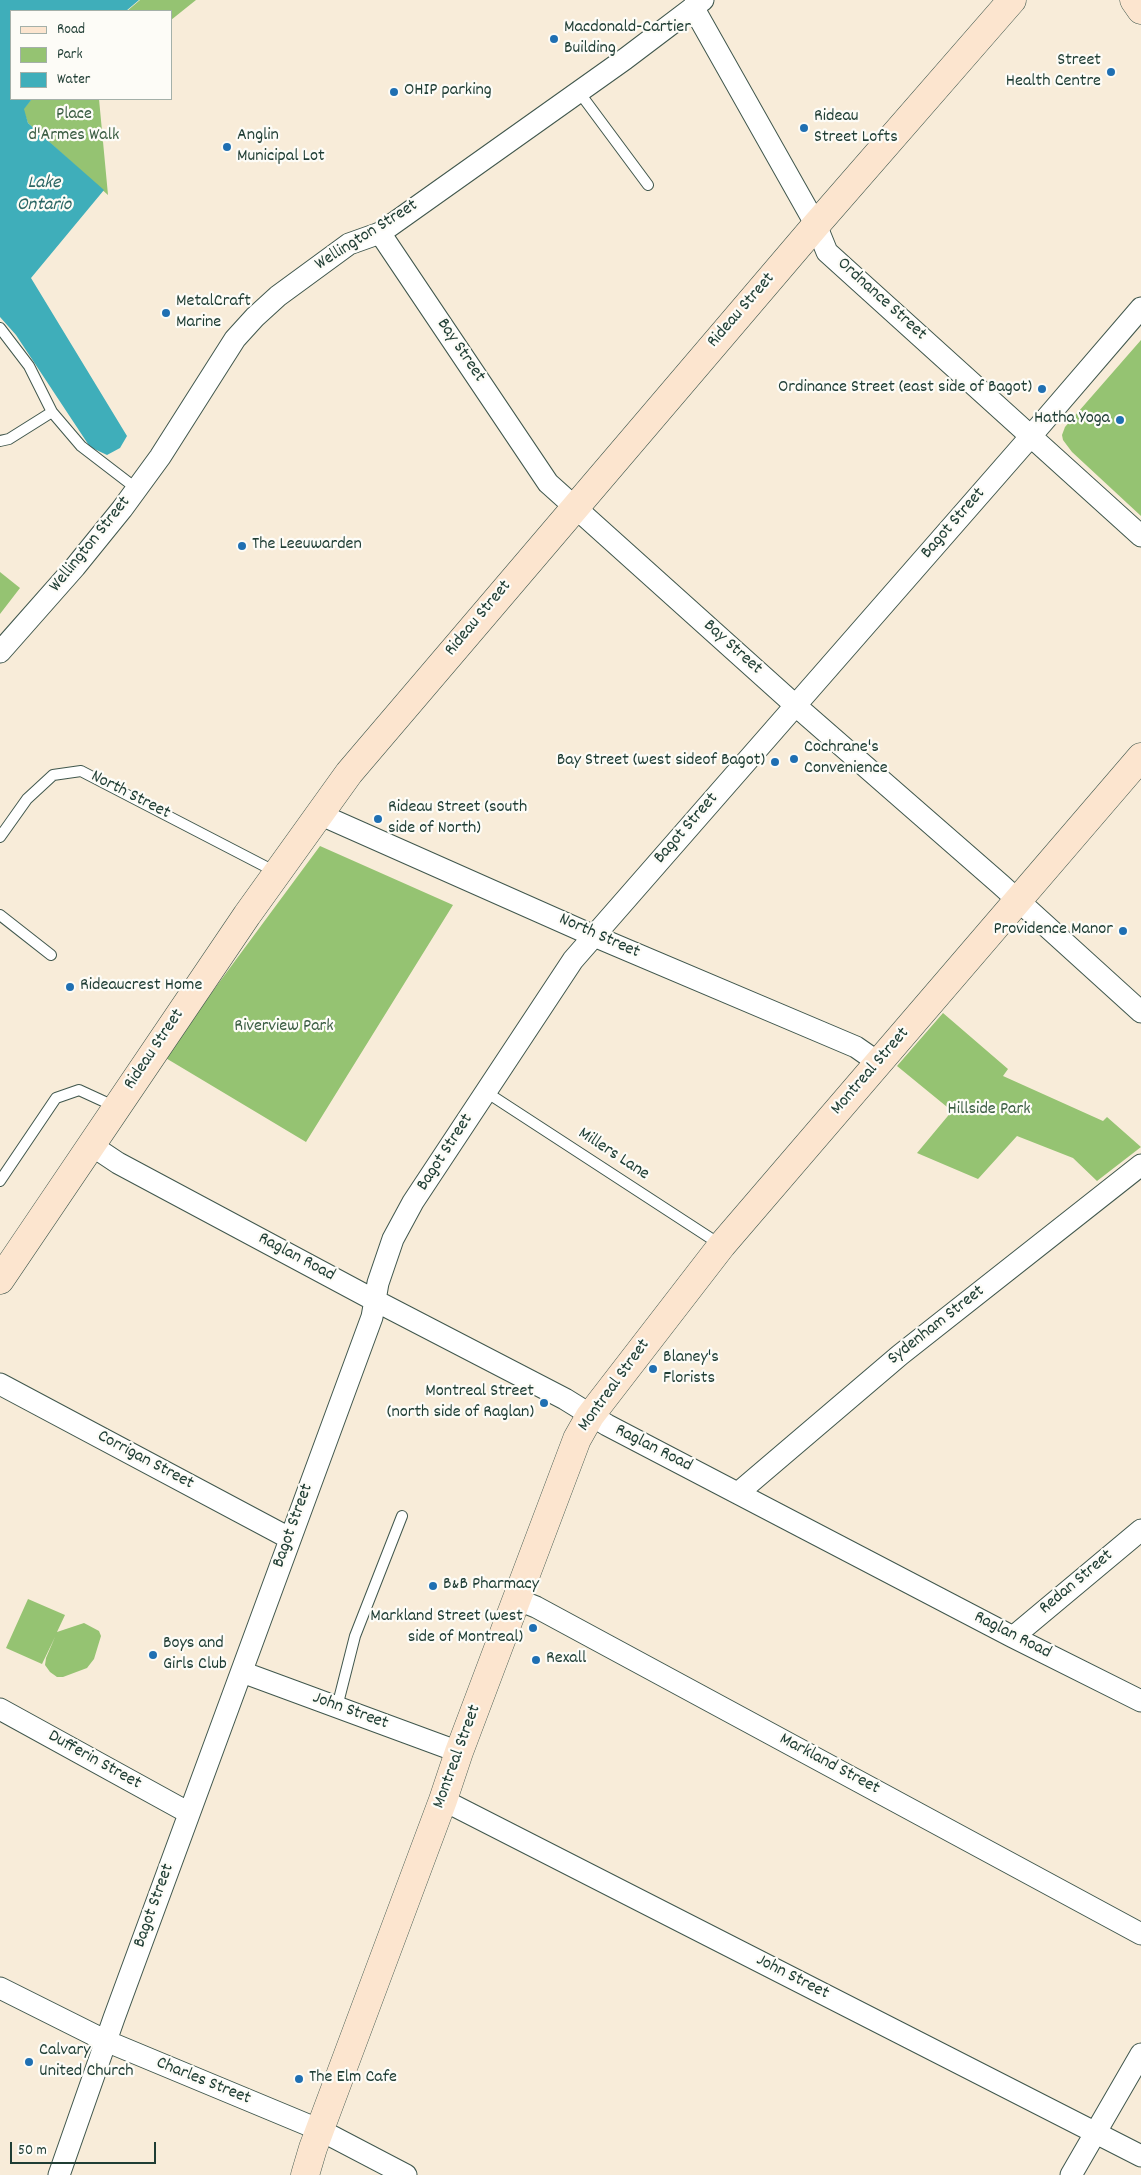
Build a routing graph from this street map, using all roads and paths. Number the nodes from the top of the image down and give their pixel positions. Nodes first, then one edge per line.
1 (1012, 0) edge
2 (1134, 0) edge
3 (698, 4) edge
4 (1141, 10) edge
5 (579, 92) junction
6 (648, 185) dead end
7 (816, 225) junction
8 (380, 232) junction
9 (1141, 308) edge
10 (0, 328) edge
11 (52, 412) junction
12 (1031, 436) junction
13 (0, 441) edge
14 (137, 488) junction
15 (574, 507) junction
16 (1141, 536) edge
17 (0, 652) edge
18 (795, 705) junction
19 (1141, 758) edge
20 (319, 814) junction
21 (0, 837) edge
22 (277, 872) junction
23 (1019, 902) junction
24 (0, 915) edge
25 (594, 936) junction
26 (51, 955) dead end
27 (1141, 1012) edge
28 (879, 1063) junction
29 (486, 1092) junction
30 (117, 1108) junction
31 (92, 1145) junction
32 (1141, 1165) edge
33 (0, 1181) edge
34 (722, 1245) junction
35 (0, 1280) edge
36 (374, 1300) junction
37 (0, 1384) edge
38 (590, 1416) junction
39 (738, 1493) junction
40 (402, 1516) dead end
41 (1141, 1530) edge
42 (289, 1538) junction
43 (516, 1599) junction
44 (1013, 1637) junction
45 (242, 1672) junction
46 (1141, 1701) edge
47 (337, 1707) junction
48 (0, 1709) edge
49 (458, 1752) junction
50 (443, 1800) junction
51 (189, 1813) junction
52 (1141, 1934) edge
53 (0, 1988) edge
54 (106, 2041) junction
55 (1141, 2054) edge
56 (320, 2130) junction
57 (1096, 2133) junction
58 (1141, 2156) edge
59 (59, 2175) edge
60 (305, 2175) edge
61 (406, 2175) edge
62 (1071, 2175) edge

1 - 7 main road, Rideau Street
2 - 4 main road
3 - 5 street, Wellington Street
3 - 7 street, Ordnance Street
5 - 6 lane
5 - 8 street, Wellington Street
7 - 12 street, Ordnance Street
7 - 15 main road, Rideau Street
8 - 14 street, Wellington Street
8 - 15 street, Bay Street
9 - 12 street, Bagot Street
10 - 11 lane
11 - 13 lane
11 - 14 lane
12 - 16 street, Ordnance Street
12 - 18 street, Bagot Street
14 - 17 street, Wellington Street
15 - 18 street, Bay Street
15 - 20 main road, Rideau Street
18 - 23 street, Bay Street
18 - 25 street, Bagot Street
19 - 23 main road, Montreal Street
20 - 22 main road, Rideau Street
20 - 25 street, North Street
21 - 22 lane, North Street
22 - 30 main road, Rideau Street
23 - 27 street, Bay Street
23 - 28 main road, Montreal Street
24 - 26 lane
25 - 28 street, North Street
25 - 29 street, Bagot Street
28 - 34 main road, Montreal Street
29 - 34 lane, Millers Lane
29 - 36 street, Bagot Street
30 - 31 main road, Rideau Street
30 - 33 lane
31 - 35 main road, Rideau Street
31 - 36 street, Raglan Road
32 - 39 street, Sydenham Street
34 - 38 main road, Montreal Street
36 - 38 street, Raglan Road
36 - 42 street, Bagot Street
37 - 42 street, Corrigan Street
38 - 39 street, Raglan Road
38 - 43 main road, Montreal Street
39 - 44 street, Raglan Road
40 - 47 lane
41 - 44 street, Redan Street
42 - 45 street, Bagot Street
43 - 49 main road, Montreal Street
43 - 52 street, Markland Street
44 - 46 street, Raglan Road
45 - 47 street, John Street
45 - 51 street, Bagot Street
47 - 49 street, John Street
48 - 51 street, Dufferin Street
49 - 50 main road, Montreal Street
50 - 56 main road, Montreal Street
50 - 57 street, John Street
51 - 54 street, Bagot Street
53 - 54 street, Charles Street
54 - 56 street, Charles Street
54 - 59 street, Bagot Street
55 - 57 street
56 - 60 main road, Montreal Street
56 - 61 street, Charles Street
57 - 58 street, John Street
57 - 62 street

